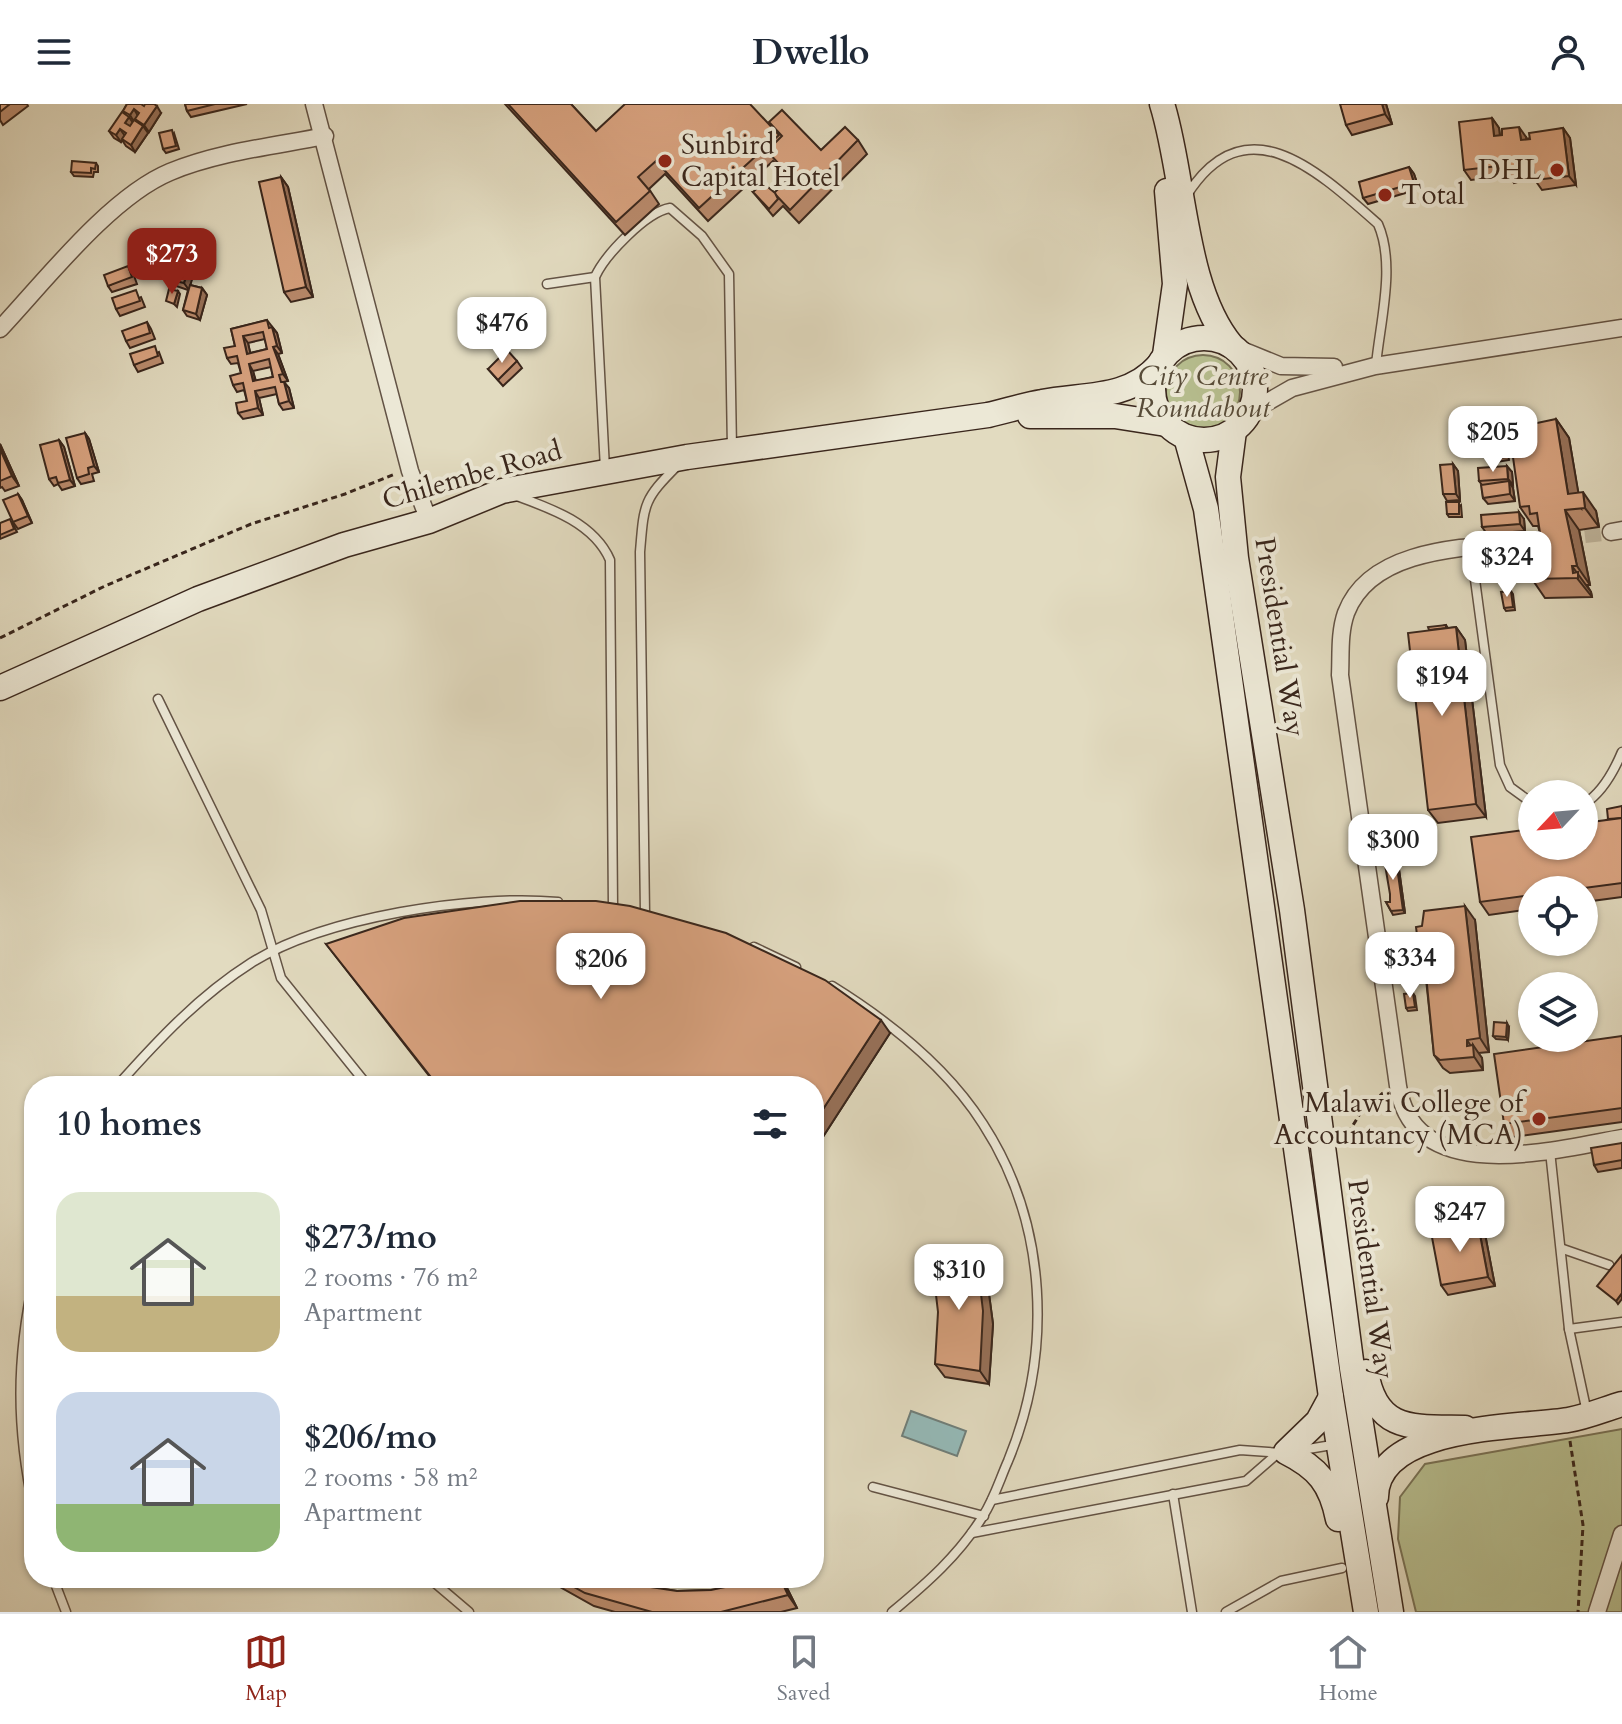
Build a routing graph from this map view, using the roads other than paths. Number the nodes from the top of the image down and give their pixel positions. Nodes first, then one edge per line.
1 (314, 104) edge
2 (1160, 104) edge
3 (325, 136) junction
4 (1292, 147) dead end
5 (1217, 150) dead end
6 (1184, 201) junction
7 (595, 277) junction
8 (547, 284) dead end
9 (1622, 328) edge
10 (0, 329) edge
11 (1232, 346) junction
12 (1161, 360) junction
13 (1375, 366) junction
14 (1250, 412) junction
15 (988, 415) junction
16 (1166, 424) junction
17 (1234, 431) junction
18 (1186, 437) junction
19 (732, 451) junction
20 (687, 457) junction
21 (605, 469) junction
22 (502, 491) junction
23 (429, 521) junction
24 (1547, 540) tunnel mouth
25 (1471, 550) junction
26 (0, 688) edge
27 (158, 699) dead end
28 (1622, 752) edge
29 (1598, 791) edge
30 (1518, 793) edge
31 (565, 902) edge
32 (602, 906) edge
33 (613, 907) junction
34 (645, 913) junction
35 (656, 915) edge
36 (747, 944) edge
37 (274, 950) junction
38 (807, 972) edge
39 (826, 982) edge
40 (127, 1076) edge
41 (360, 1076) edge
42 (1622, 1138) edge
43 (1549, 1150) junction
44 (1327, 1182) junction
45 (1563, 1249) junction
46 (1609, 1265) edge
47 (1622, 1322) edge
48 (24, 1327) edge
49 (1569, 1329) junction
50 (1331, 1397) junction
51 (1622, 1402) edge
52 (1577, 1414) junction
53 (1465, 1428) junction
54 (1364, 1440) junction
55 (1339, 1444) junction
56 (1282, 1453) junction
57 (24, 1457) edge
58 (873, 1487) dead end
59 (1173, 1494) junction
60 (992, 1500) junction
61 (1377, 1515) junction
62 (984, 1516) junction
63 (972, 1533) junction
64 (1622, 1534) edge
65 (1342, 1568) junction
66 (57, 1588) edge
67 (441, 1588) edge
68 (66, 1612) edge
69 (469, 1612) edge
70 (892, 1612) edge
71 (1192, 1612) edge
72 (1226, 1612) edge
73 (1351, 1612) edge
74 (1366, 1612) edge
75 (1391, 1612) edge
76 (1597, 1612) edge

1 - 3 street
2 - 6 main road
2 - 12 main road
3 - 10 street
3 - 23 street
4 - 13 lane
5 - 6 lane
6 - 11 main road
7 - 8 lane
7 - 19 lane
7 - 21 lane
9 - 13 street
11 - 12 main road
11 - 13 street
11 - 14 main road
12 - 15 main road
12 - 16 main road
13 - 14 street
14 - 17 main road
15 - 16 main road
15 - 19 main road, Chilembe Road
16 - 18 main road
17 - 18 main road
17 - 44 main road, Presidential Way
18 - 50 main road, Presidential Way
19 - 20 main road, Chilembe Road
20 - 21 main road, Chilembe Road
20 - 34 lane
21 - 22 main road, Chilembe Road
22 - 23 main road, Chilembe Road
22 - 33 lane
23 - 26 main road, Chilembe Road
24 - 25 street
25 - 30 lane
25 - 43 street
27 - 37 lane
28 - 29 lane
31 - 37 lane
32 - 33 lane
33 - 34 lane
34 - 35 lane
36 - 38 lane
37 - 40 lane
37 - 41 lane
39 - 60 lane
42 - 43 street
43 - 45 lane
44 - 53 main road
44 - 54 main road, Presidential Way
45 - 46 lane
45 - 49 lane
47 - 49 lane
48 - 57 lane
49 - 52 lane
50 - 55 main road, Presidential Way
50 - 56 main road
51 - 52 main road
52 - 53 main road
52 - 61 main road
53 - 54 main road
54 - 55 main road
54 - 61 main road, Presidential Way
55 - 56 lane
55 - 74 main road, Presidential Way
56 - 59 lane
56 - 60 lane
56 - 65 main road
58 - 62 lane
59 - 63 lane
59 - 71 lane
60 - 62 lane
61 - 75 main road, Presidential Way
62 - 63 lane
63 - 70 lane
64 - 76 street
65 - 72 lane
65 - 73 main road
66 - 68 lane
67 - 69 lane

